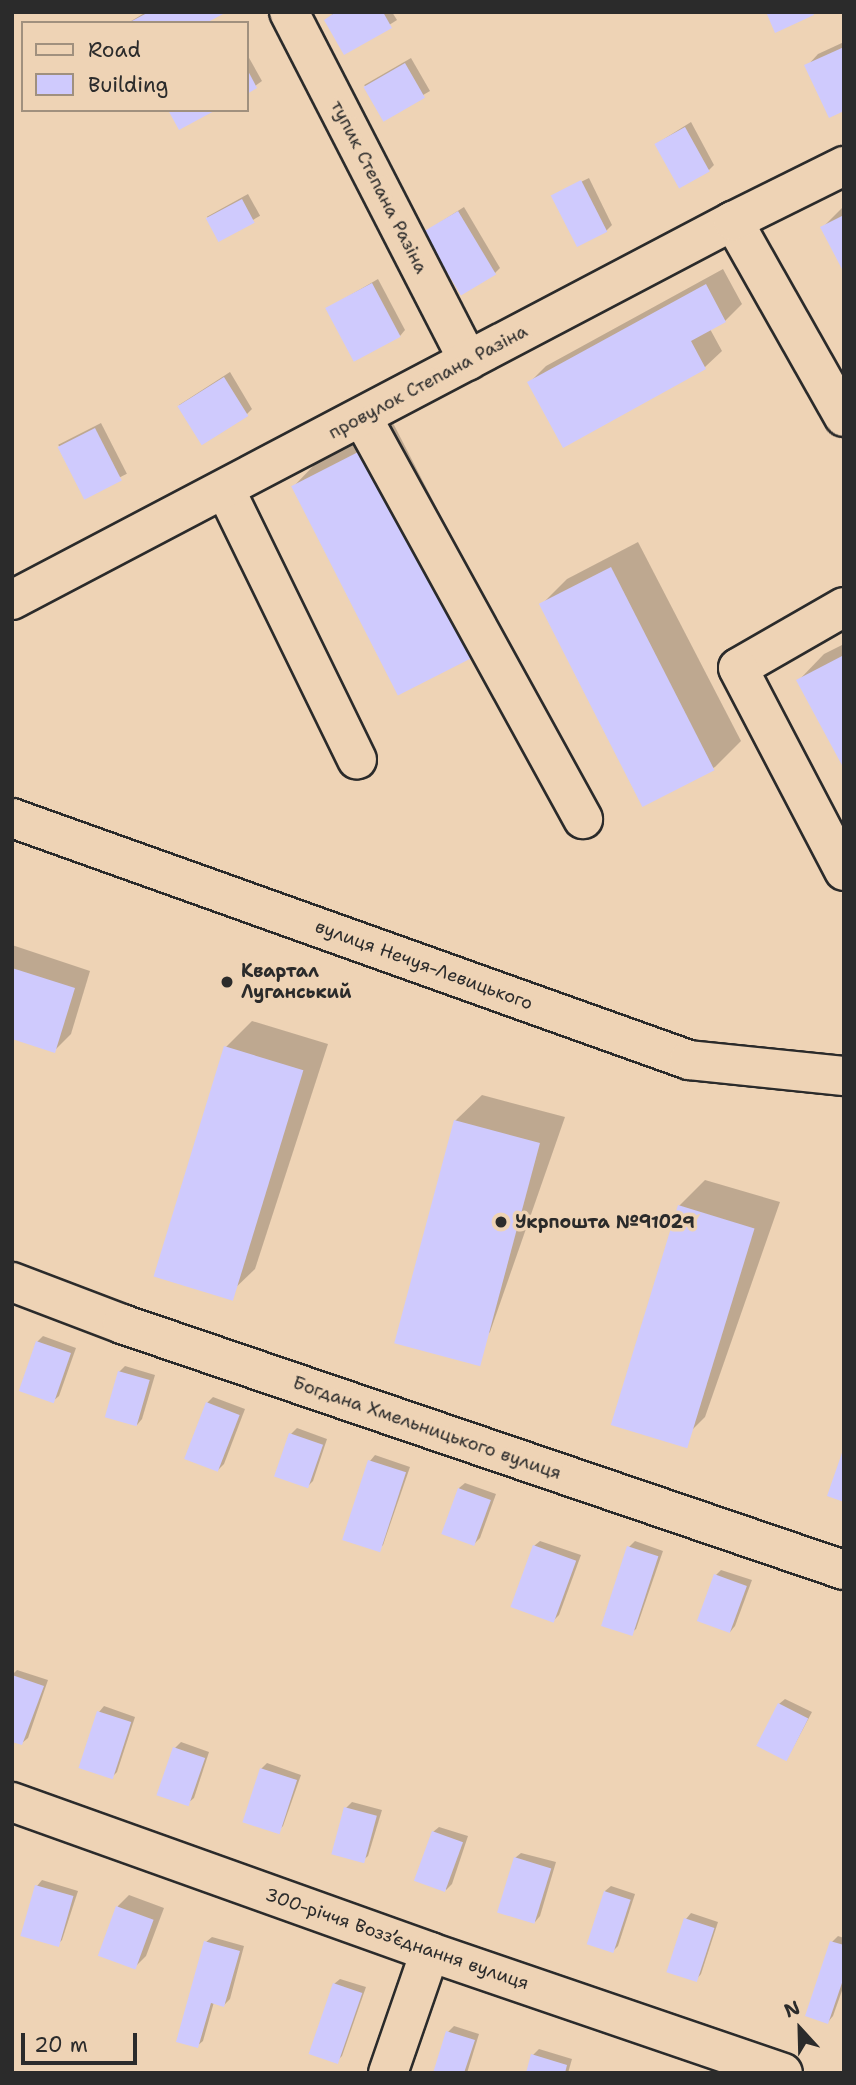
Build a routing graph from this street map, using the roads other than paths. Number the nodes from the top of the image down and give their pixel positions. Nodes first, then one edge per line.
1 (289, 12) edge
2 (844, 166) edge
3 (733, 221) junction
4 (468, 361) junction
5 (362, 417) junction
6 (844, 417) edge
7 (225, 489) junction
8 (12, 600) edge
9 (844, 607) edge
10 (357, 760) dead end
11 (12, 818) edge
12 (583, 819) dead end
13 (844, 871) edge
14 (844, 1076) edge
15 (12, 1282) edge
16 (844, 1570) edge
17 (12, 1802) edge
18 (430, 1952) junction
19 (388, 2073) edge
20 (783, 2073) edge

1 - 4 street, тупик Степана Разіна
2 - 3 street, провулок Степана Разіна
3 - 4 street, провулок Степана Разіна
3 - 6 street
4 - 5 street, провулок Степана Разіна
5 - 7 street, провулок Степана Разіна
5 - 12 street
7 - 8 street, провулок Степана Разіна
7 - 10 street
9 - 13 street
11 - 14 street, вулиця Нечуя-Левицького
15 - 16 street, Богдана Хмельницького вулиця
17 - 18 street, 300-річчя Возз’єднання вулиця
18 - 19 street
18 - 20 street, 300-річчя Возз’єднання вулиця

